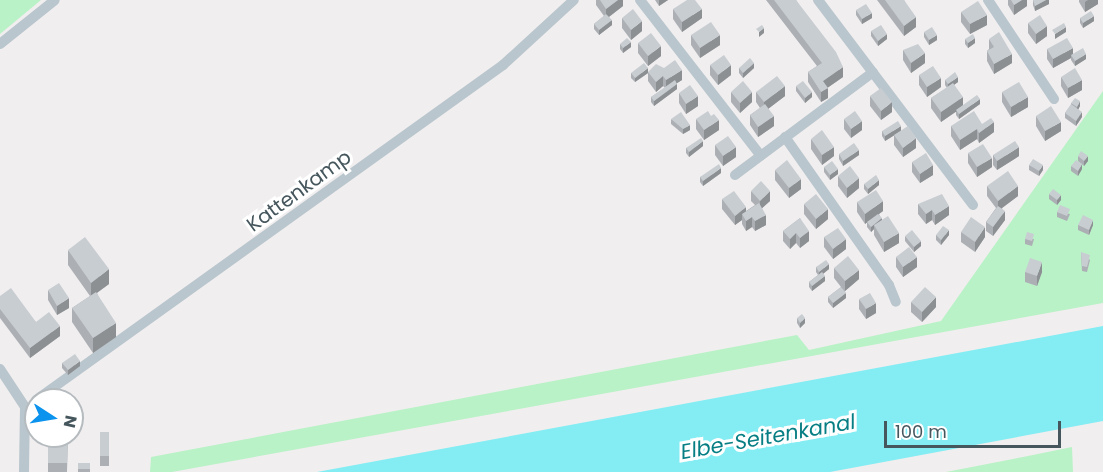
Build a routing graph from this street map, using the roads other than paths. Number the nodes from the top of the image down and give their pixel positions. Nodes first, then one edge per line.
1 (55, 0) edge
2 (574, 0) edge
3 (640, 0) edge
4 (819, 0) edge
5 (988, 0) edge
6 (0, 44) edge
7 (873, 72) junction
8 (1054, 99) dead end
9 (785, 137) junction
10 (761, 156) junction
11 (735, 175) dead end
12 (973, 205) dead end
13 (896, 302) dead end
14 (0, 369) edge
15 (53, 388) edge
16 (24, 405) edge
17 (24, 448) edge
18 (24, 472) edge

1 - 6 street
2 - 15 street, Kattenkamp
3 - 10 street
4 - 7 street
5 - 8 street
7 - 9 street
7 - 12 street
9 - 10 street
9 - 13 street
10 - 11 street
14 - 16 street
17 - 18 street

